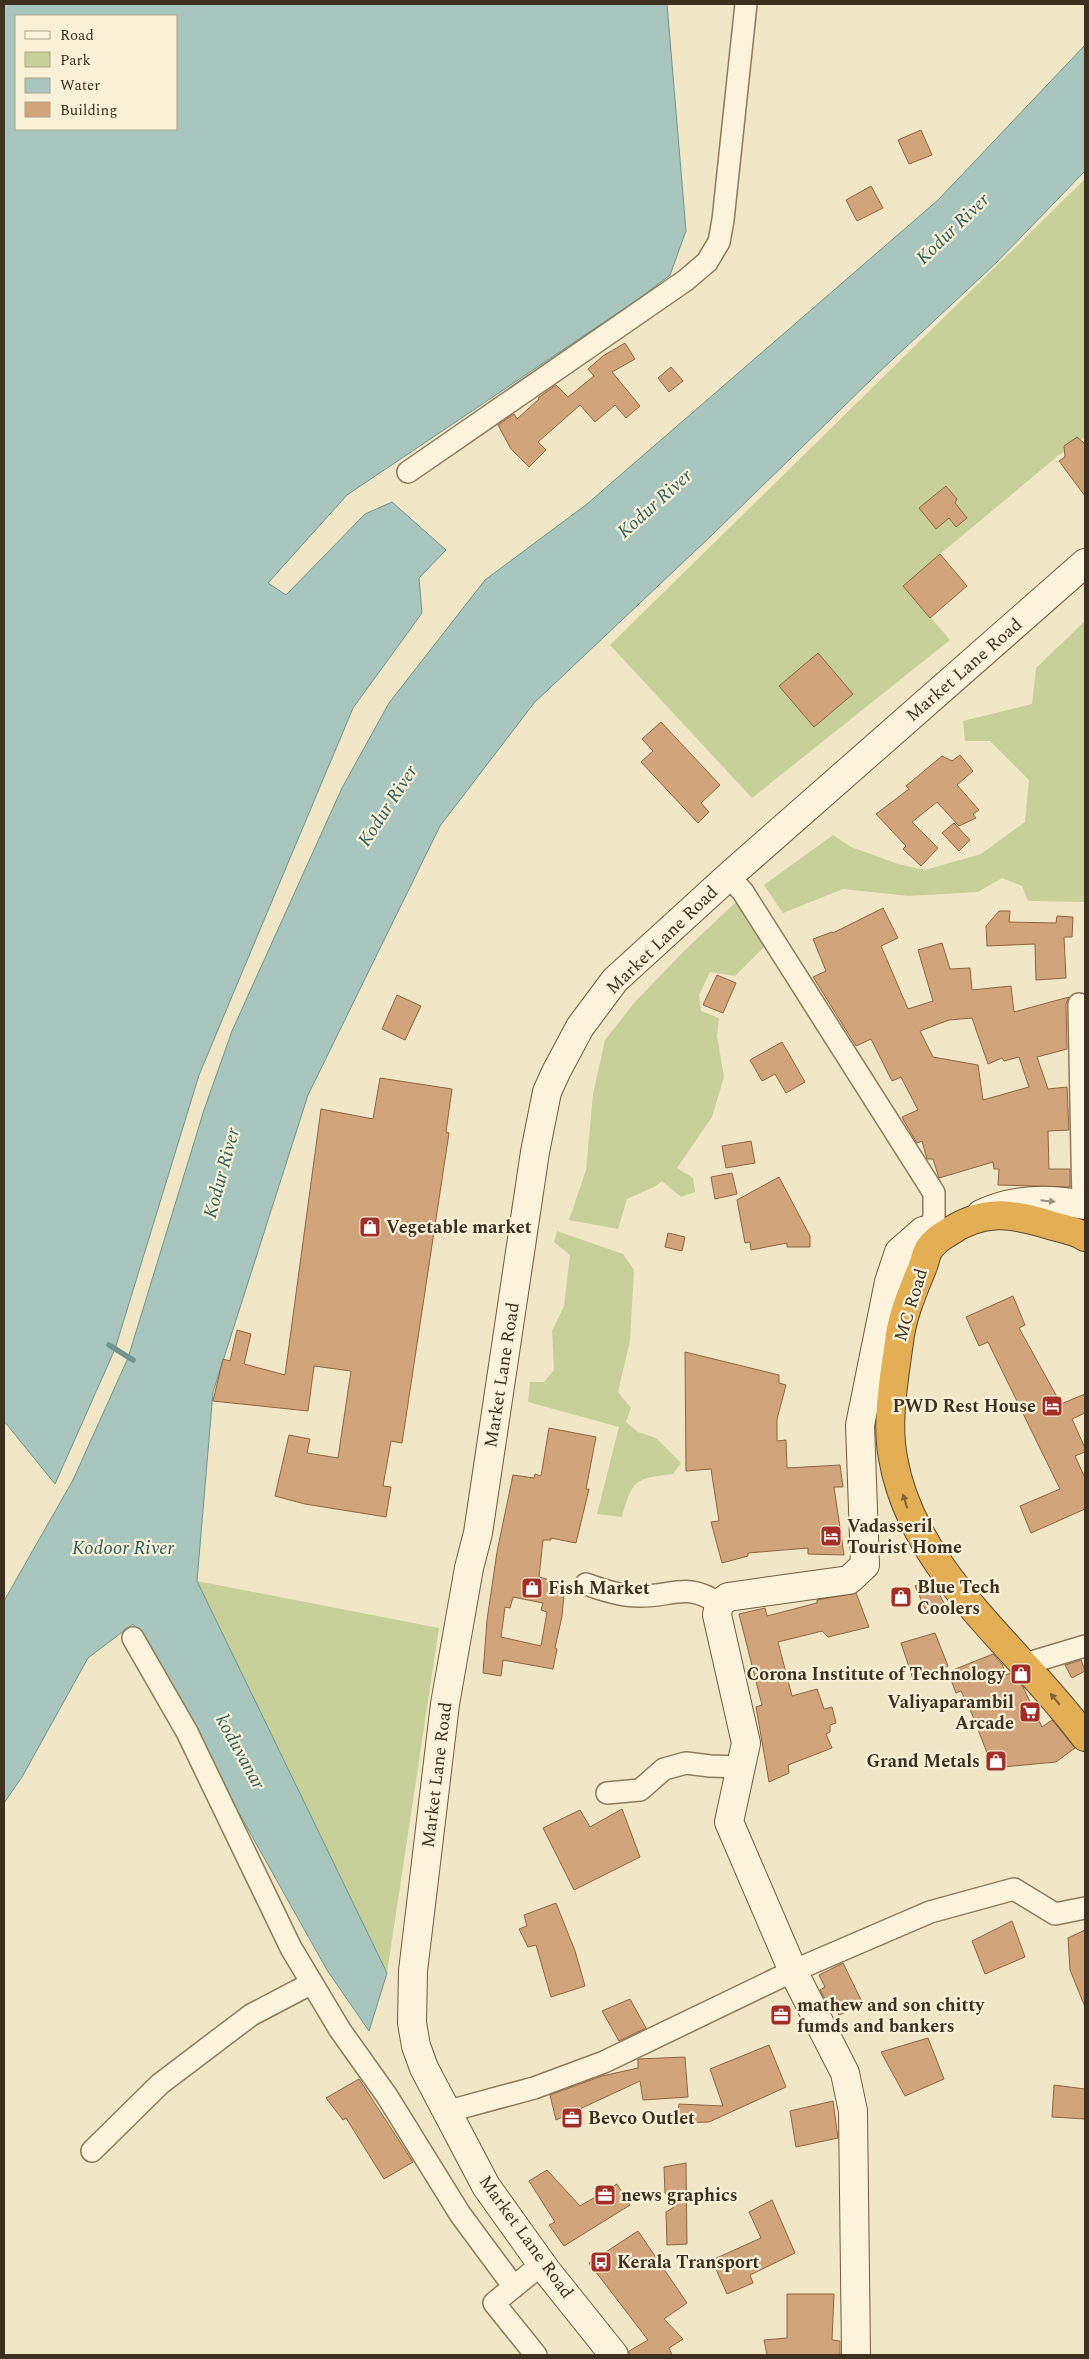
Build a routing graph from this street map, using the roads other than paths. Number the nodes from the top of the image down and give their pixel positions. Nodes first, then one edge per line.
1 (746, 4) edge
2 (408, 472) dead end
3 (1085, 563) edge
4 (729, 876) junction
5 (1078, 1004) dead end
6 (1084, 1204) edge
7 (968, 1220) junction
8 (929, 1236) junction
9 (1085, 1237) edge
10 (586, 1584) dead end
11 (719, 1604) junction
12 (133, 1638) dead end
13 (1085, 1646) edge
14 (1024, 1664) junction
15 (1085, 1737) edge
16 (741, 1767) junction
17 (607, 1793) dead end
18 (1085, 1908) edge
19 (793, 1970) junction
20 (312, 1983) junction
21 (448, 2110) junction
22 (92, 2151) dead end
23 (542, 2264) junction
24 (514, 2287) junction
25 (536, 2355) edge
26 (614, 2355) edge
27 (856, 2355) edge

1 - 2 street
3 - 4 main road, Market Lane Road
4 - 8 street
4 - 21 main road, Market Lane Road
5 - 6 street
7 -> 6 main road
7 - 8 highway, MC Road
7 - 9 highway, MC Road
8 - 11 main road
14 -> 8 highway, MC Road
10 - 11 street
11 - 16 main road
12 - 20 street
13 - 14 street
15 -> 14 highway, MC Road
16 - 17 street
16 - 19 main road
18 - 19 street
19 - 21 street
19 - 27 main road
20 - 22 street
20 - 24 street
21 - 23 main road, Market Lane Road
23 - 24 street
23 - 26 main road, Market Lane Road
24 - 25 street

